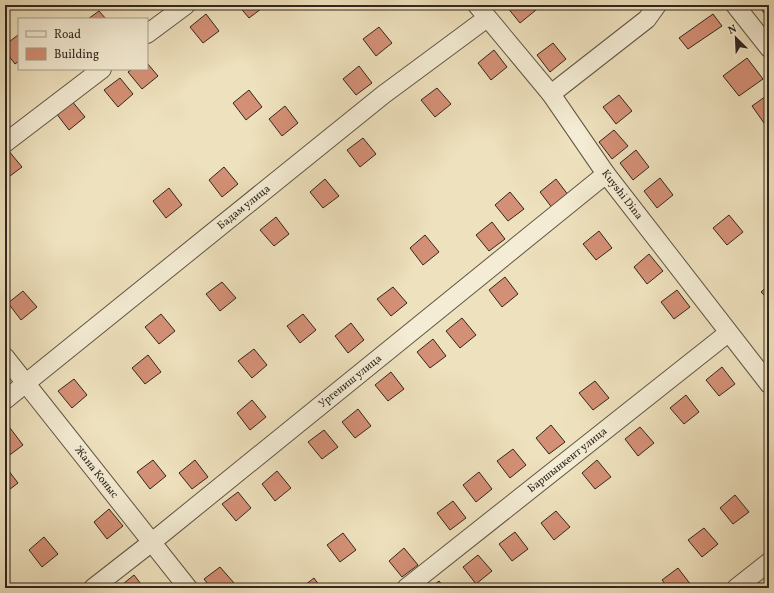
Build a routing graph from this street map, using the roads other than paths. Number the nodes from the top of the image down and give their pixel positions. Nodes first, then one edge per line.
1 (186, 5) edge
2 (657, 5) edge
3 (735, 5) edge
4 (482, 11) edge
5 (148, 33) edge
6 (769, 48) edge
7 (101, 70) edge
8 (551, 94) junction
9 (5, 143) edge
10 (606, 174) junction
11 (728, 333) junction
12 (5, 356) edge
13 (26, 384) junction
14 (769, 384) edge
15 (5, 400) edge
16 (152, 542) junction
17 (769, 562) edge
18 (93, 588) edge
19 (188, 588) edge
20 (406, 588) edge
21 (736, 588) edge

1 - 5 street
2 - 8 street
3 - 6 street
4 - 8 street, Kuyshi Dina
4 - 13 street, Бадам улица
7 - 9 street
8 - 10 street, Kuyshi Dina
10 - 11 street, Kuyshi Dina
10 - 16 street, Ургениш улица
11 - 14 street, Kuyshi Dina
11 - 20 street, Баршынкент улица
12 - 13 street, Жана Коныс
13 - 15 street, Бадам улица
13 - 16 street, Жана Коныс
16 - 18 street, Ургениш улица
16 - 19 street, Жана Коныс
17 - 21 street

